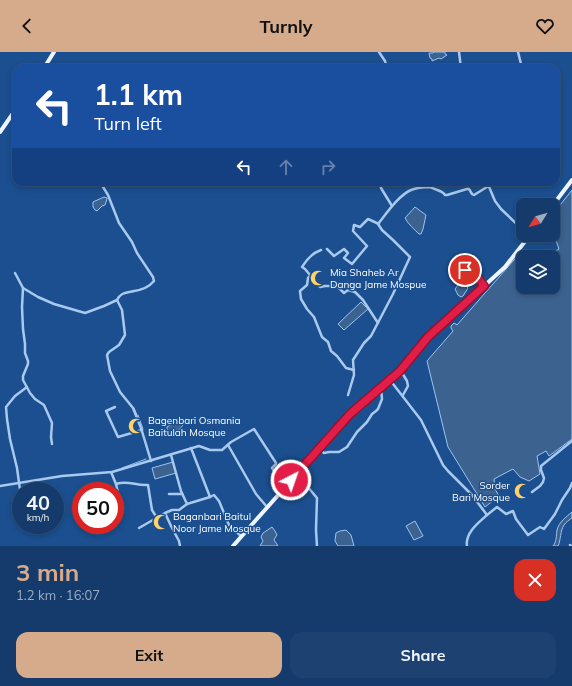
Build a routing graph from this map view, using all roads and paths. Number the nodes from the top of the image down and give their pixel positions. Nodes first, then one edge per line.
1 (54, 52) edge
2 (379, 52) edge
3 (458, 52) edge
4 (518, 52) edge
5 (46, 64) edge
6 (386, 64) edge
7 (460, 64) edge
8 (521, 64) edge
9 (12, 115) edge
10 (0, 132) edge
11 (572, 180) edge
12 (102, 186) edge
13 (381, 186) edge
14 (489, 186) edge
15 (430, 187) joint
16 (487, 187) dead end
17 (558, 198) edge
18 (392, 206) junction
19 (516, 223) edge
20 (378, 224) junction
21 (525, 242) edge
22 (327, 249) dead end
23 (321, 250) dead end
24 (462, 268) dead end
25 (15, 273) dead end
26 (310, 276) junction
27 (484, 286) junction
28 (23, 288) junction
29 (117, 300) junction
30 (378, 323) junction
31 (354, 370) junction
32 (401, 371) dead end
33 (390, 380) junction
34 (27, 387) junction
35 (381, 387) junction
36 (348, 395) dead end
37 (403, 396) junction
38 (115, 407) dead end
39 (142, 430) junction
40 (572, 441) edge
41 (52, 444) dead end
42 (228, 445) junction
43 (191, 448) junction
44 (318, 449) junction
45 (172, 455) junction
46 (151, 461) junction
47 (111, 472) junction
48 (297, 473) junction
49 (19, 482) joint
50 (115, 482) edge
51 (124, 482) edge
52 (12, 483) edge
53 (572, 483) edge
54 (0, 486) edge
55 (285, 487) junction
56 (532, 492) dead end
57 (169, 494) dead end
58 (182, 494) junction
59 (210, 497) junction
60 (187, 504) junction
61 (267, 507) junction
62 (165, 513) junction
63 (487, 515) junction
64 (157, 518) junction
65 (139, 528) dead end
66 (241, 536) junction
67 (180, 546) edge
68 (232, 546) edge
69 (317, 546) edge
70 (467, 546) edge

1 - 5 main road
2 - 6 street
3 - 7 street
4 - 8 street
9 - 10 main road
11 - 17 main road
12 - 29 street
13 - 18 street
14 - 19 street
15 - 16 street
15 - 18 street
18 - 20 street
20 - 22 street
20 - 30 street
21 - 27 main road
23 - 26 street
24 - 27 street
25 - 28 street
26 - 30 street
26 - 31 street
27 - 33 main road
28 - 29 street
28 - 34 street
29 - 39 street
30 - 31 street
31 - 36 street
32 - 37 street
33 - 35 main road
33 - 37 street
34 - 41 street
34 - 49 street
35 - 44 main road
35 - 44 street
37 - 63 street
38 - 39 street
39 - 46 street
40 - 56 street
42 - 43 street
42 - 55 street
42 - 61 street
43 - 45 street
43 - 59 street
44 - 48 main road
45 - 46 street
45 - 58 street
46 - 47 street
47 - 49 street
47 - 50 street
48 - 55 main road
48 - 69 street
51 - 64 street
52 - 54 street
53 - 63 street
55 - 61 main road
57 - 58 street
58 - 60 street
59 - 60 street
59 - 66 street
60 - 62 street
61 - 66 main road
62 - 64 street
62 - 67 street
63 - 70 street
64 - 65 street
66 - 68 main road

